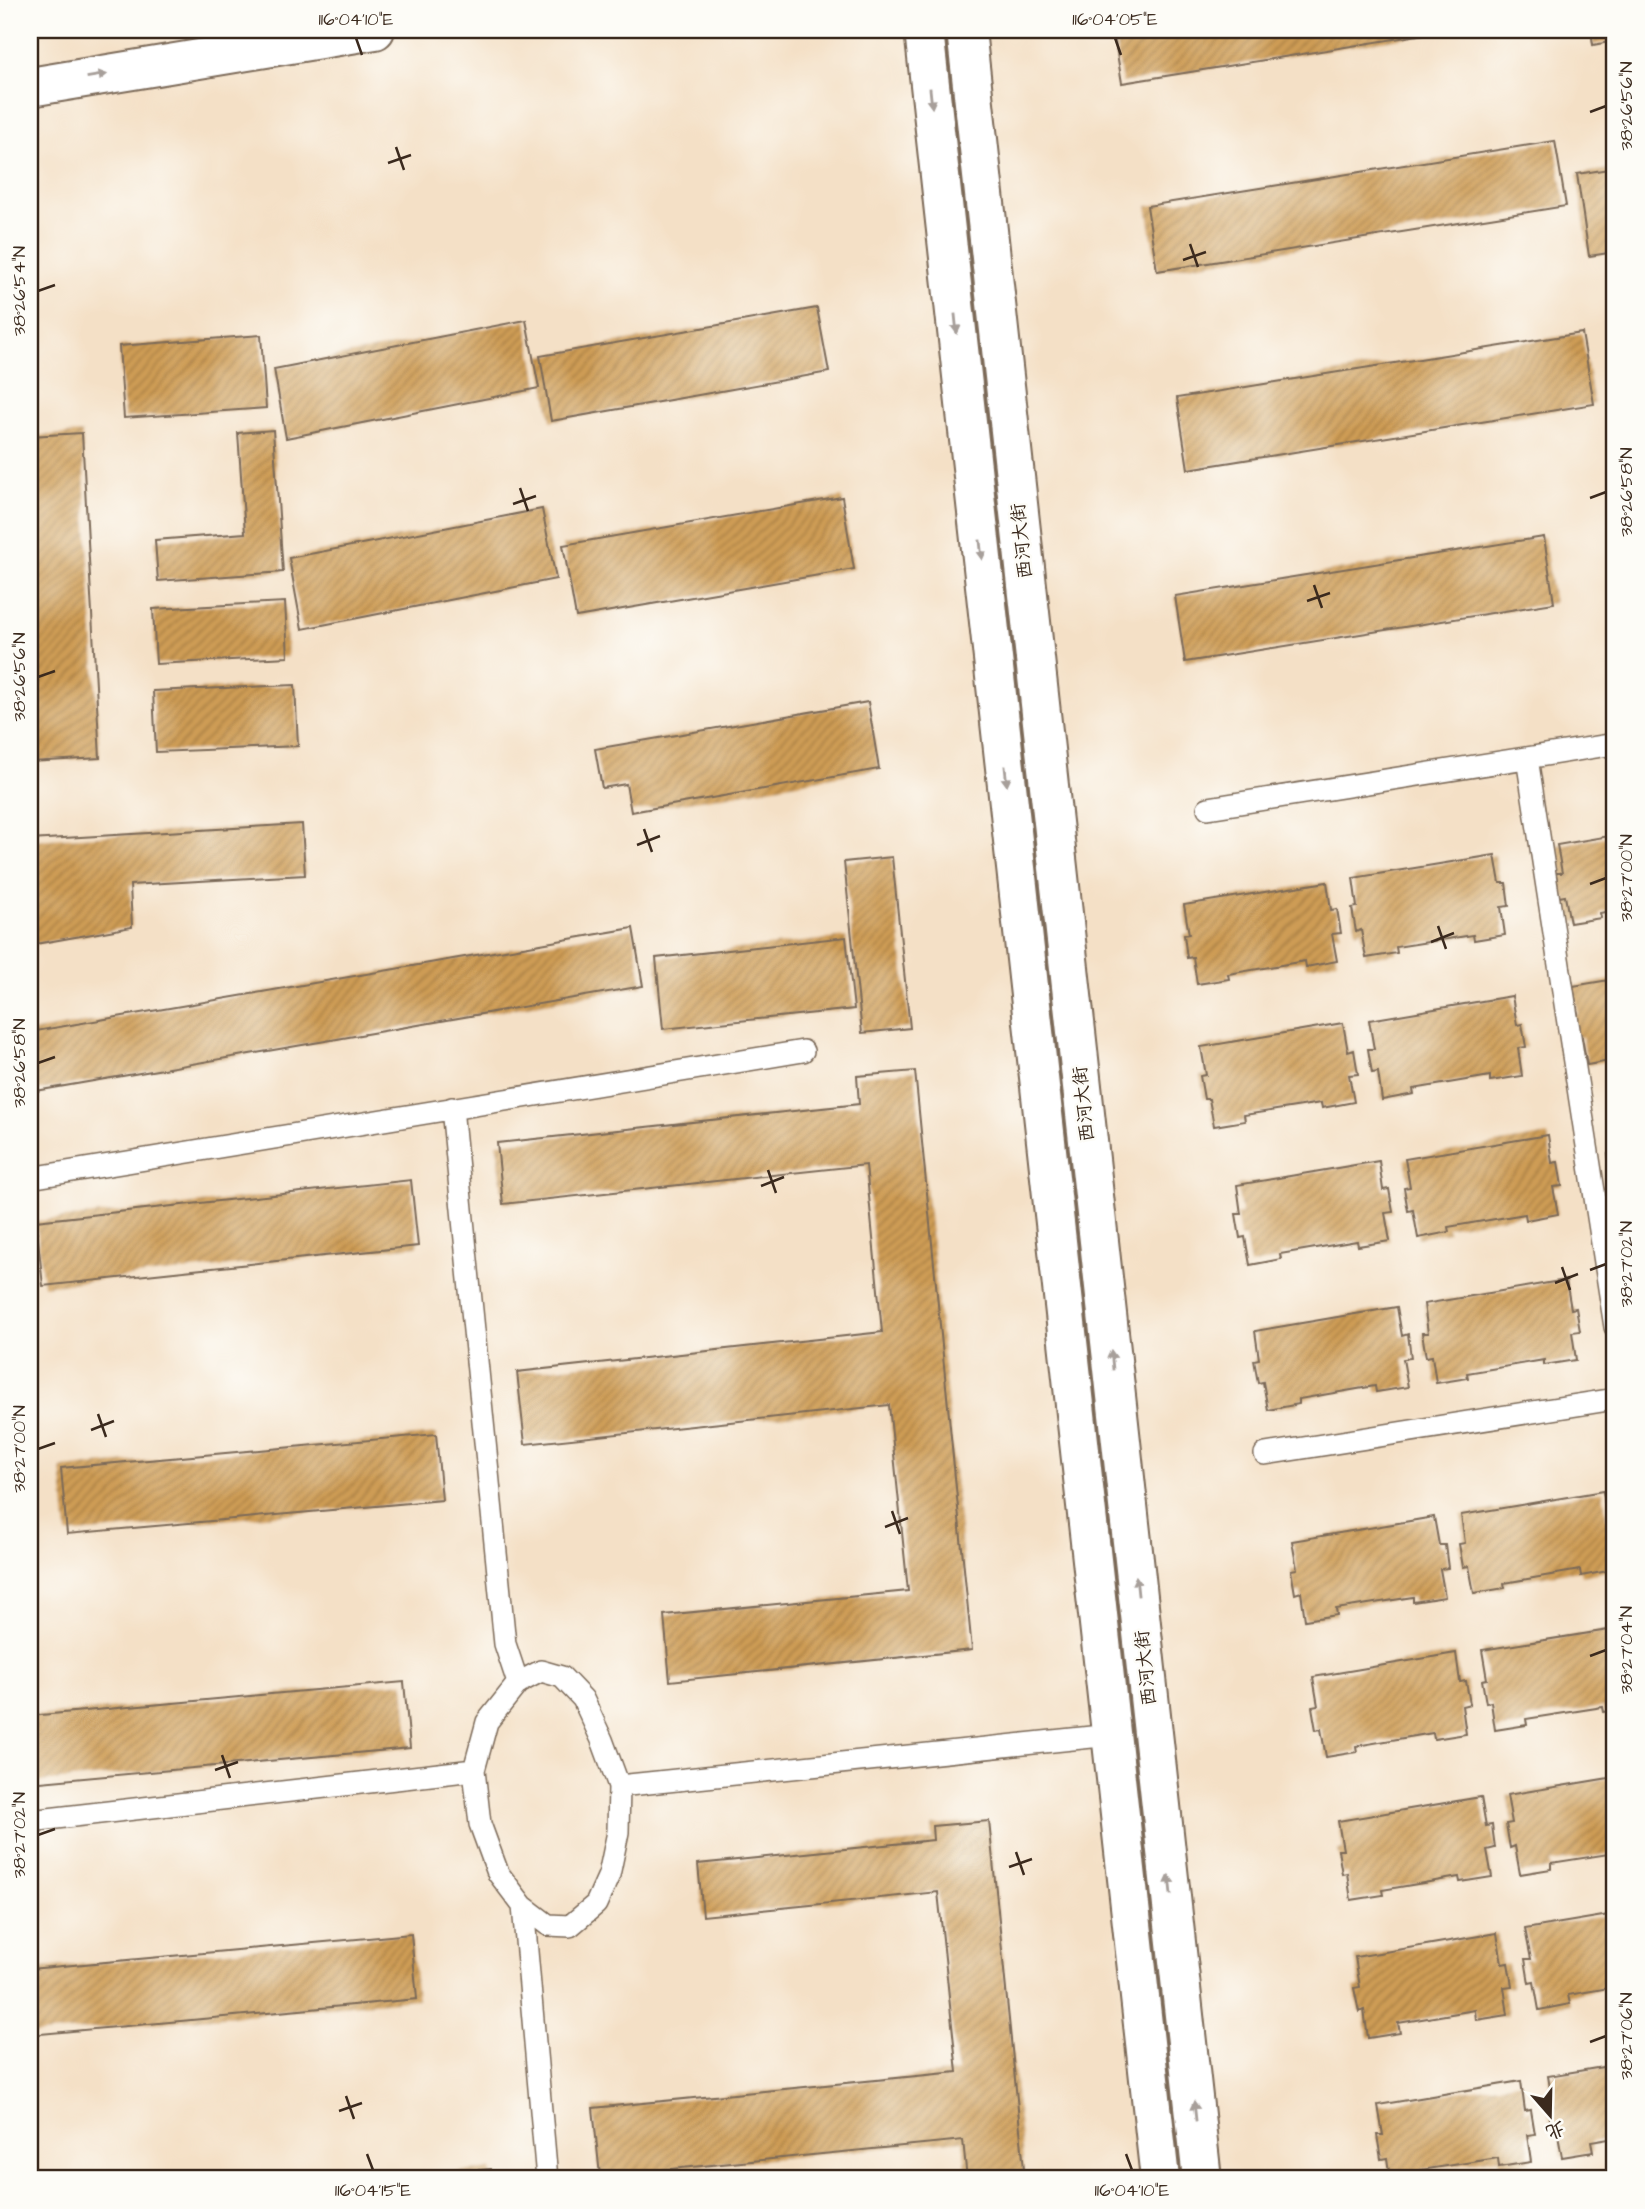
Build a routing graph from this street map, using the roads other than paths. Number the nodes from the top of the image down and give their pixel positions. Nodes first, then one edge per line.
1 (376, 30) edge
2 (924, 30) edge
3 (966, 30) edge
4 (30, 87) edge
5 (1615, 744) edge
6 (1527, 758) junction
7 (1208, 808) dead end
8 (803, 1051) dead end
9 (452, 1108) junction
10 (30, 1178) edge
11 (1615, 1327) edge
12 (1615, 1399) edge
13 (1265, 1454) dead end
14 (518, 1683) junction
15 (1111, 1735) junction
16 (474, 1770) junction
17 (619, 1786) junction
18 (30, 1821) edge
19 (523, 1906) junction
20 (547, 2179) edge
21 (1160, 2179) edge
22 (1202, 2179) edge

4 -> 1 street
2 -> 15 street
22 -> 3 street, 西河大街
5 - 6 lane
6 - 7 lane
6 - 11 lane
8 - 9 lane
9 - 10 lane
9 - 14 lane
12 - 13 lane
14 - 16 lane
14 - 17 lane
15 - 17 lane
15 - 21 street
16 - 18 lane
16 - 19 lane
17 - 19 lane
19 - 20 lane

